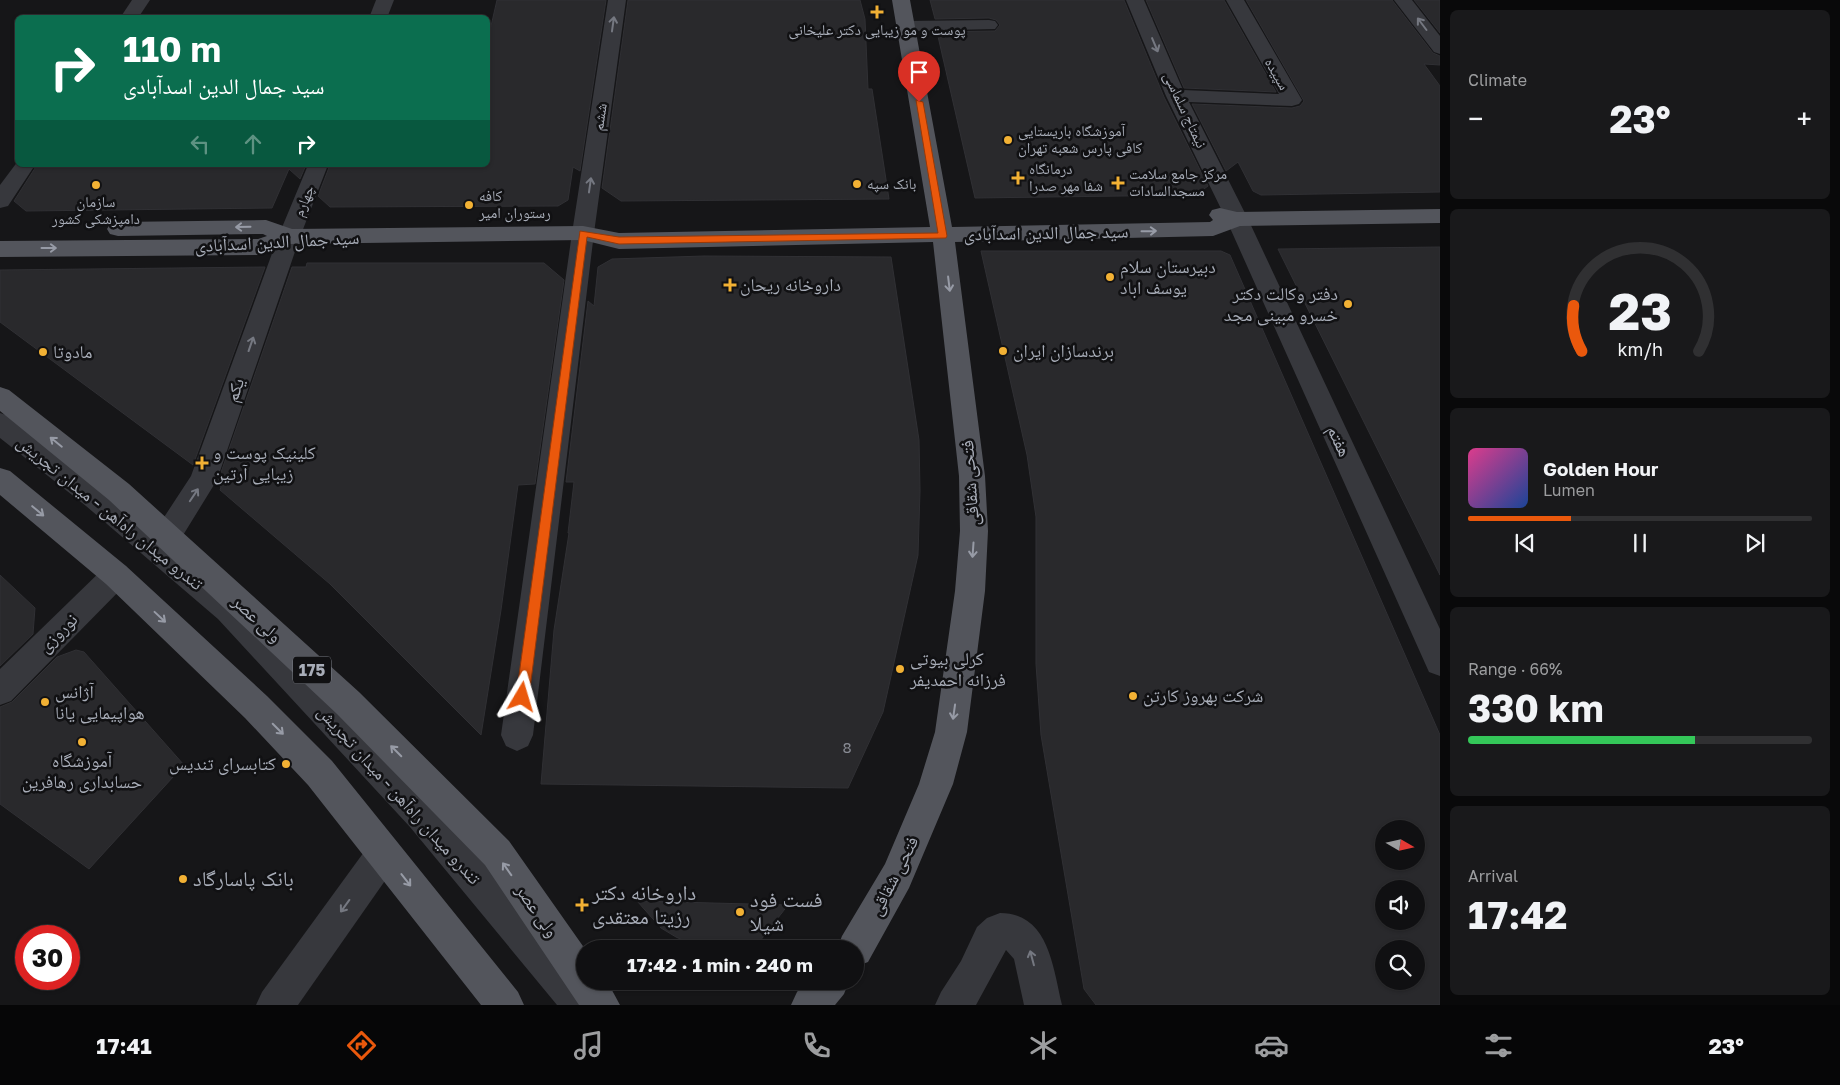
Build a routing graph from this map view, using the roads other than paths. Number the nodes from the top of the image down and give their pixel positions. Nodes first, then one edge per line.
1 (141, 0) edge
2 (386, 0) edge
3 (617, 0) edge
4 (901, 0) edge
5 (1135, 0) edge
6 (1235, 0) edge
7 (1403, 0) edge
8 (131, 15) edge
9 (379, 15) edge
10 (989, 25) dead end
11 (906, 26) junction
12 (1440, 48) edge
13 (1176, 96) junction
14 (24, 167) edge
15 (317, 167) edge
16 (0, 201) edge
17 (1440, 216) edge
18 (1237, 219) junction
19 (941, 226) junction
20 (0, 230) edge
21 (583, 233) junction
22 (289, 237) junction
23 (0, 249) edge
24 (0, 397) edge
25 (0, 423) edge
26 (0, 480) edge
27 (166, 536) junction
28 (116, 575) junction
29 (1440, 662) edge
30 (0, 690) edge
31 (518, 735) dead end
32 (384, 852) junction
33 (861, 940) edge
34 (576, 968) edge
35 (591, 990) edge
36 (822, 990) edge
37 (275, 1005) edge
38 (505, 1005) edge
39 (581, 1005) edge
40 (601, 1005) edge
41 (810, 1005) edge
42 (954, 1005) edge
43 (1043, 1005) edge

1 - 8 street
2 - 9 street
21 -> 3 street, ششم
4 - 11 main road, فتحی شقاقی
5 -> 13 street, نیمتاج سلماسی
6 - 13 street, سپیده
12 -> 7 street
10 - 11 street
11 - 19 main road, فتحی شقاقی
13 - 18 street, نیمتاج سلماسی
14 - 16 street
15 - 22 street, چهارم
17 - 18 main road, سید جمال الدین اسدآبادی
18 - 19 main road, سید جمال الدین اسدآبادی
18 - 29 street, هفتم
19 - 21 main road, سید جمال الدین اسدآبادی
19 -> 33 main road, فتحی شقاقی
22 -> 20 main road
21 - 22 main road, سید جمال الدین اسدآبادی
21 - 31 street, ششم
23 -> 22 main road, سید جمال الدین اسدآبادی
27 -> 22 street, یکم
27 -> 24 main road, ولی عصر / 175
25 - 39 street, تندرو میدان راه‌آهن - میدان تجریش
26 -> 28 main road
34 -> 27 main road, ولی عصر / 175
28 - 30 street, نوروزی
28 -> 32 main road
32 -> 37 street
32 -> 38 main road
35 - 40 main road, ولی عصر / 175
36 - 41 main road
43 -> 42 street

